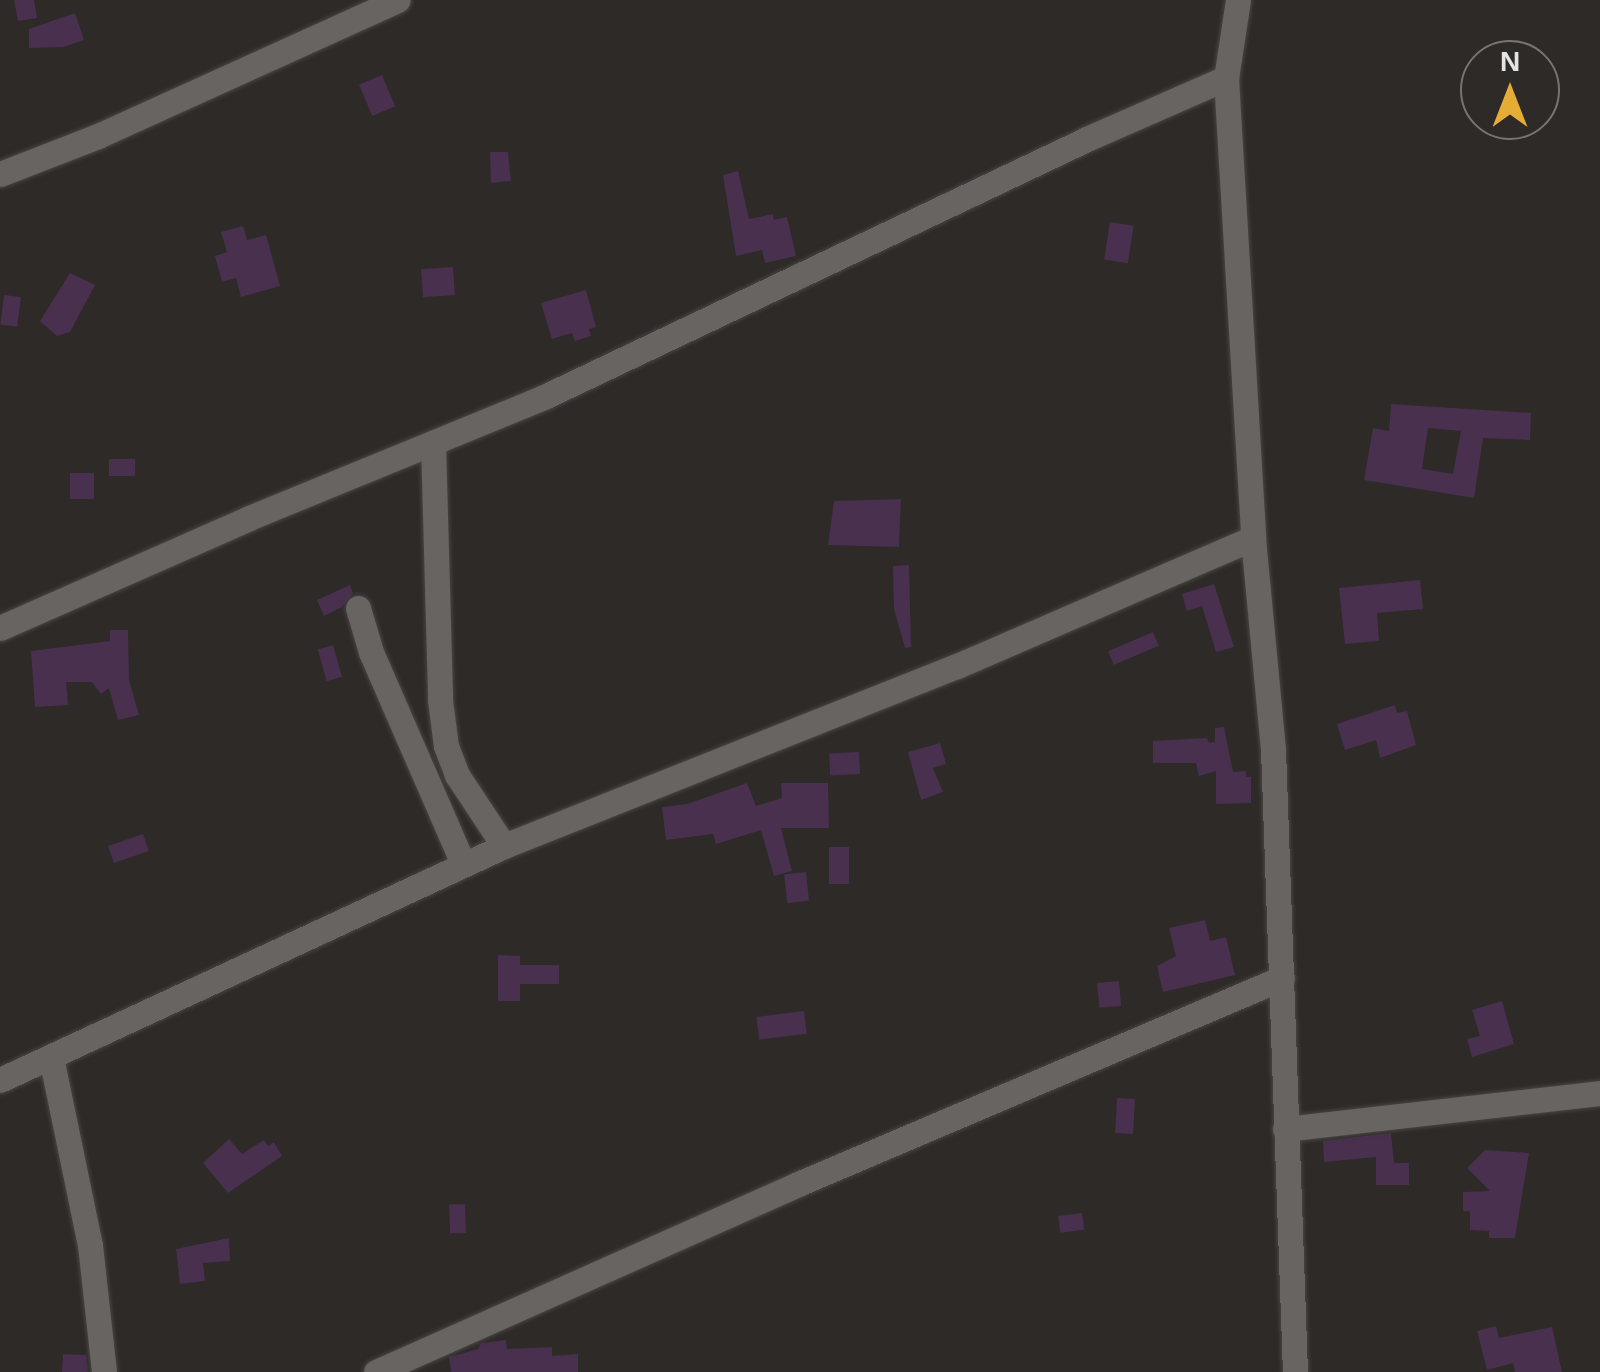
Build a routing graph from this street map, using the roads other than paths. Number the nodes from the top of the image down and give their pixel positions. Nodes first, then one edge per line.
1 (398, 0) edge
2 (1238, 0) edge
3 (1226, 78) junction
4 (0, 174) edge
5 (433, 442) junction
6 (1252, 538) junction
7 (358, 608) dead end
8 (0, 628) edge
9 (504, 846) junction
10 (463, 864) junction
11 (1282, 978) junction
12 (51, 1057) junction
13 (0, 1080) edge
14 (1600, 1092) edge
15 (1285, 1129) junction
16 (104, 1372) edge
17 (376, 1372) edge
18 (1296, 1372) edge

1 - 4 street
2 - 3 street
3 - 5 street
3 - 6 street
5 - 8 street
5 - 9 street
6 - 9 street
6 - 11 street
7 - 10 street
9 - 10 street
10 - 12 street
11 - 15 street
11 - 17 street
12 - 13 street
12 - 16 street
14 - 15 street
15 - 18 street

